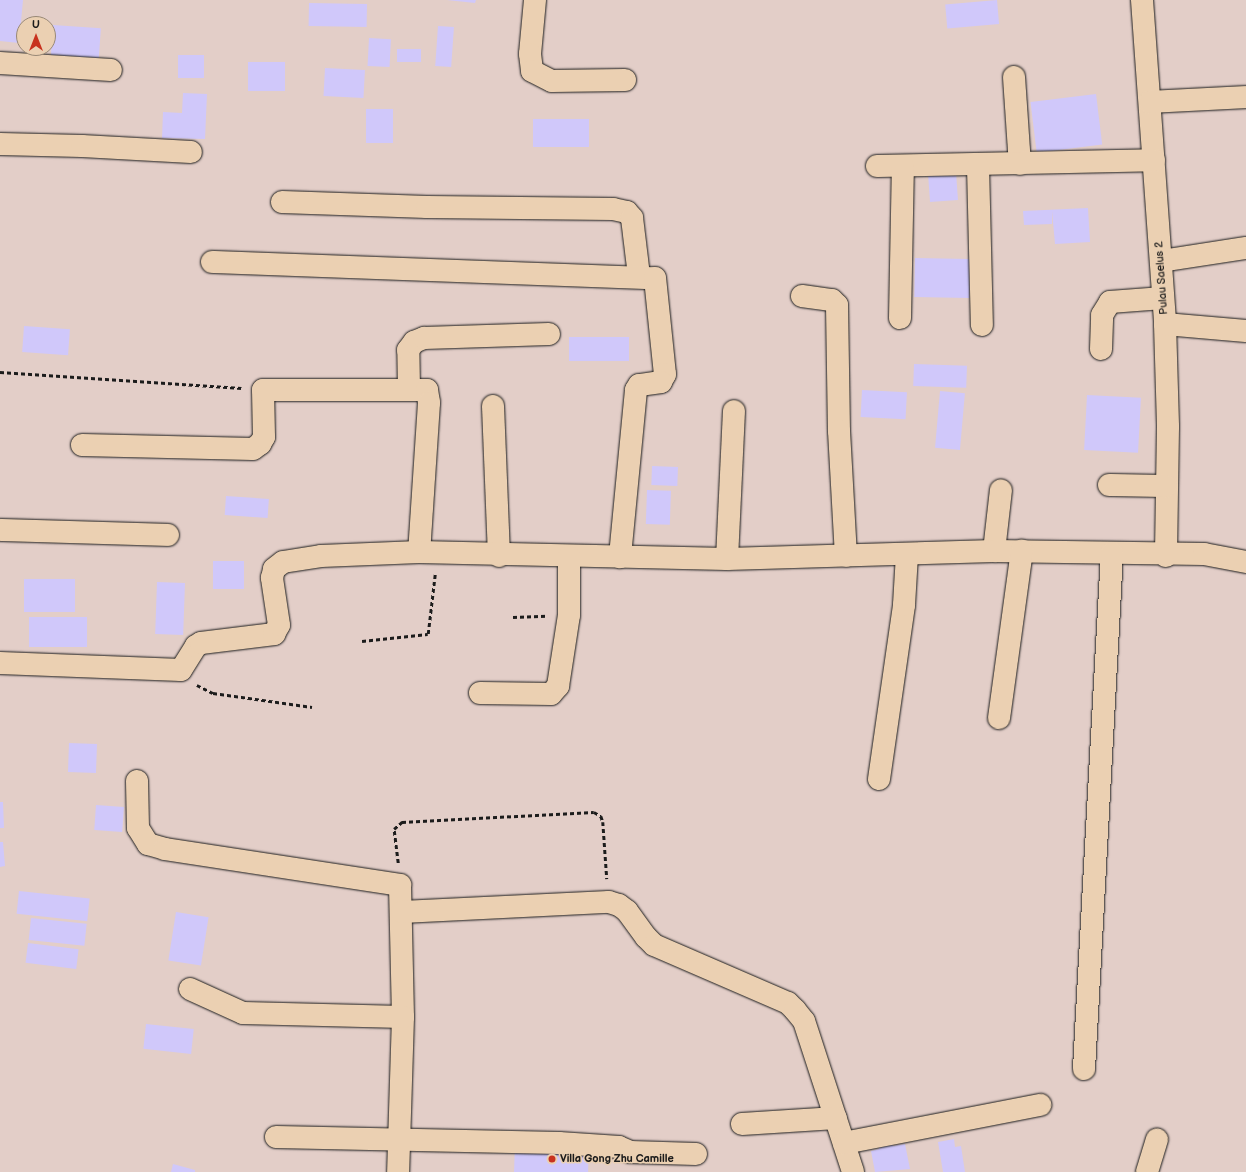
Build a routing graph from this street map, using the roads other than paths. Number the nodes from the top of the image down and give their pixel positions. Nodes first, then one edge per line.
1 (535, 0) edge
2 (1142, 0) edge
3 (0, 63) edge
4 (111, 70) dead end
5 (1014, 77) dead end
6 (625, 80) dead end
7 (1246, 97) edge
8 (1150, 102) junction
9 (0, 144) edge
10 (191, 152) dead end
11 (1154, 160) junction
12 (1020, 164) junction
13 (877, 166) dead end
14 (903, 166) junction
15 (978, 166) junction
16 (282, 202) dead end
17 (1246, 248) edge
18 (1161, 261) junction
19 (212, 262) dead end
20 (639, 276) junction
21 (802, 296) dead end
22 (1163, 298) junction
23 (900, 318) dead end
24 (1165, 324) junction
25 (982, 325) dead end
26 (1246, 331) edge
27 (549, 334) dead end
28 (1101, 349) dead end
29 (409, 389) junction
30 (493, 406) dead end
31 (734, 411) dead end
32 (82, 445) dead end
33 (1109, 485) dead end
34 (1166, 486) junction
35 (1000, 490) dead end
36 (0, 530) edge
37 (168, 535) dead end
38 (994, 550) junction
39 (1022, 551) junction
40 (428, 553) junction
41 (1112, 553) junction
42 (907, 554) junction
43 (499, 556) junction
44 (846, 556) junction
45 (1166, 556) junction
46 (569, 557) junction
47 (620, 557) junction
48 (727, 559) junction
49 (1246, 562) edge
50 (0, 662) edge
51 (480, 693) dead end
52 (999, 718) dead end
53 (879, 779) dead end
54 (137, 781) dead end
55 (402, 912) junction
56 (190, 989) dead end
57 (403, 1017) junction
58 (1084, 1069) dead end
59 (1040, 1105) dead end
60 (836, 1118) junction
61 (742, 1124) dead end
62 (276, 1137) dead end
63 (398, 1139) junction
64 (1157, 1139) dead end
65 (844, 1143) junction
66 (696, 1154) dead end
67 (398, 1172) edge
68 (853, 1172) edge
69 (1147, 1172) edge

1 - 6 street
2 - 8 street, Pulau Saelus 2
3 - 4 street
5 - 12 street
7 - 8 street
8 - 11 street, Pulau Saelus 2
9 - 10 street
11 - 12 street
11 - 18 street, Pulau Saelus 2
12 - 15 street
13 - 14 street
14 - 15 street
14 - 23 street
15 - 25 street
16 - 20 street
17 - 18 street
18 - 22 street, Pulau Saelus 2
19 - 20 street
20 - 47 street
21 - 44 street
22 - 24 street, Pulau Saelus 2
22 - 28 street
24 - 26 street
24 - 34 street, Pulau Saelus 2
27 - 29 street
29 - 32 street
29 - 40 street
30 - 43 street
31 - 48 street
33 - 34 street
34 - 45 street, Pulau Saelus 2
35 - 38 street
36 - 37 street
38 - 39 street
38 - 42 street
39 - 41 street
39 - 52 street
40 - 43 street
40 - 50 street
41 - 45 street
41 - 58 street
42 - 44 street
42 - 53 street
43 - 46 street
44 - 48 street
45 - 49 street
46 - 47 street
46 - 51 street
47 - 48 street
54 - 55 street
55 - 57 street
55 - 60 street
56 - 57 street
57 - 63 street
59 - 65 street
60 - 61 street
60 - 65 street
62 - 63 street
63 - 66 street
63 - 67 street
64 - 69 street
65 - 68 street

